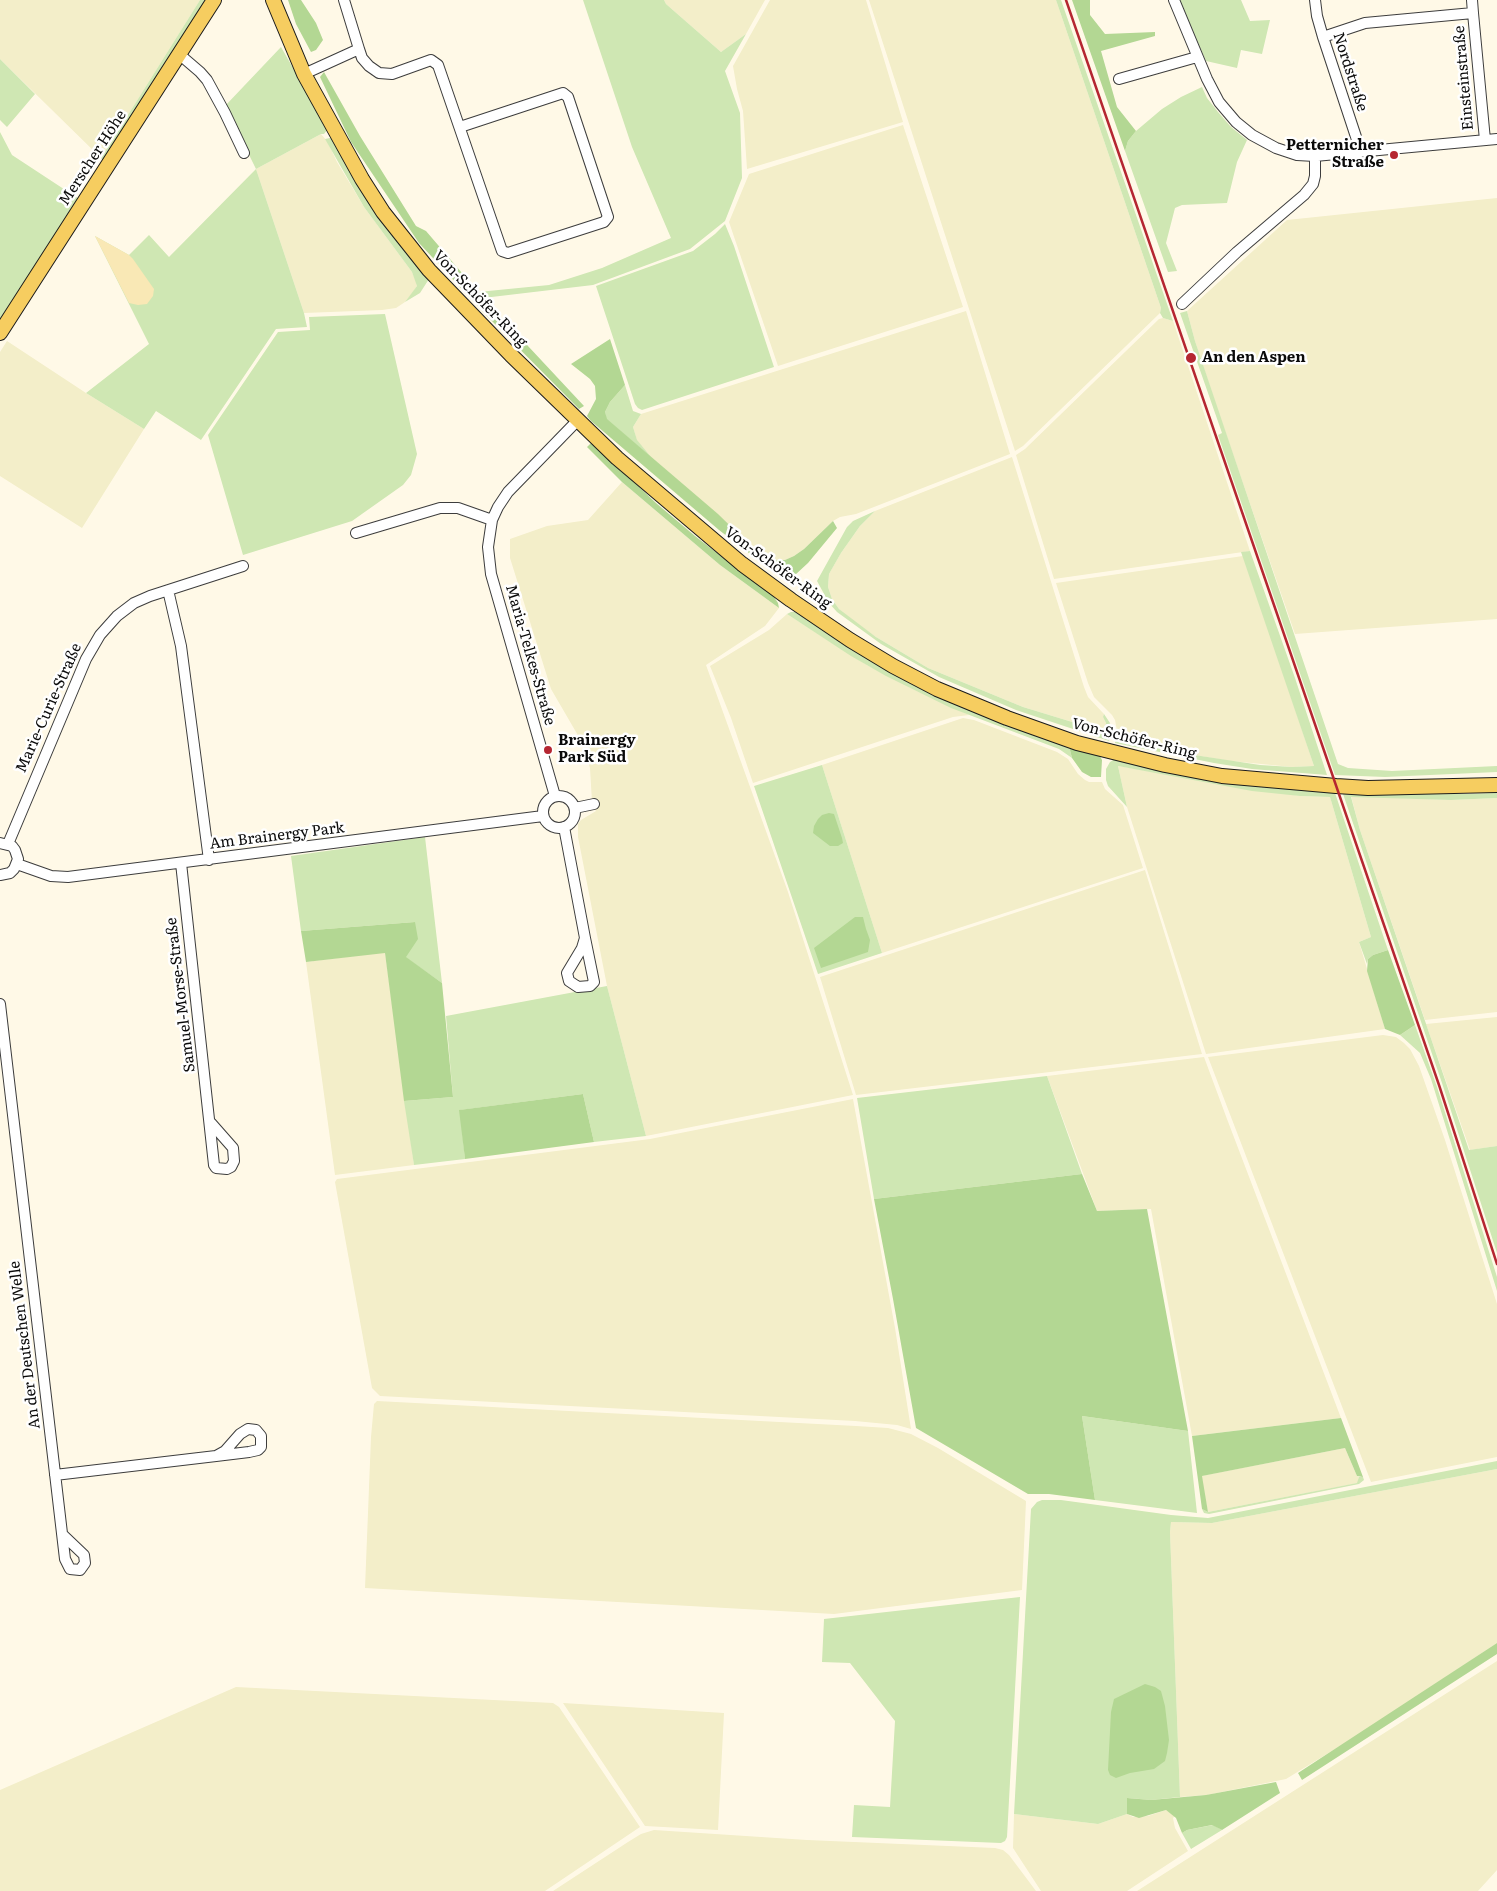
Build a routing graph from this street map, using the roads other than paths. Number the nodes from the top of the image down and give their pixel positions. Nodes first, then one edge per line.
1 (214, 0) edge
2 (273, 0) edge
3 (344, 0) edge
4 (1174, 0) edge
5 (1315, 0) edge
6 (1472, 0) edge
7 (1473, 13) junction
8 (1323, 36) junction
9 (359, 50) junction
10 (179, 54) junction
11 (1198, 57) junction
12 (304, 74) junction
13 (1118, 79) dead end
14 (460, 127) junction
15 (1497, 139) edge
16 (1485, 140) junction
17 (1361, 152) junction
18 (244, 153) dead end
19 (1316, 156) junction
20 (1182, 304) dead end
21 (0, 333) edge
22 (577, 421) junction
23 (492, 520) junction
24 (356, 533) dead end
25 (243, 566) dead end
26 (168, 590) junction
27 (1497, 785) edge
28 (555, 796) junction
29 (594, 804) dead end
30 (575, 808) junction
31 (543, 816) junction
32 (564, 827) junction
33 (4, 843) edge
34 (209, 860) junction
35 (181, 863) junction
36 (17, 864) junction
37 (0, 876) edge
38 (586, 938) dead end
39 (0, 1004) edge
40 (211, 1123) dead end
41 (216, 1456) dead end
42 (55, 1475) junction
43 (62, 1534) dead end

1 - 10 main road, Merscher Höhe
2 - 12 main road, Von-Schöfer-Ring
3 - 9 street
4 - 11 street
5 - 8 street, Nordstraße
6 - 7 street, Einsteinstraße
7 - 8 street, Einsteinstraße
7 - 16 street, Einsteinstraße
8 - 17 street, Nordstraße
9 - 12 street
9 - 14 street
10 - 18 street
10 - 21 main road, Merscher Höhe
11 - 13 street
11 - 19 street
12 - 22 main road, Von-Schöfer-Ring
14 - 14 street
15 - 16 street
16 - 17 street
17 - 19 street
19 - 20 street
22 - 23 street, Maria-Telkes-Straße
22 - 27 main road, Von-Schöfer-Ring
23 - 24 street
23 - 28 street, Maria-Telkes-Straße
25 - 26 street, Marie-Curie-Straße
26 - 33 street, Marie-Curie-Straße
26 - 34 street
28 - 30 street
28 - 31 street
29 - 30 street
30 - 32 street
31 - 32 street
31 - 34 street, Am Brainergy Park
32 - 38 street
33 - 36 street
34 - 35 street, Am Brainergy Park
35 - 36 street, Am Brainergy Park
35 - 40 street, Samuel-Morse-Straße
36 - 37 street
39 - 42 street, An der Deutschen Welle
41 - 42 street
42 - 43 street, An der Deutschen Welle

